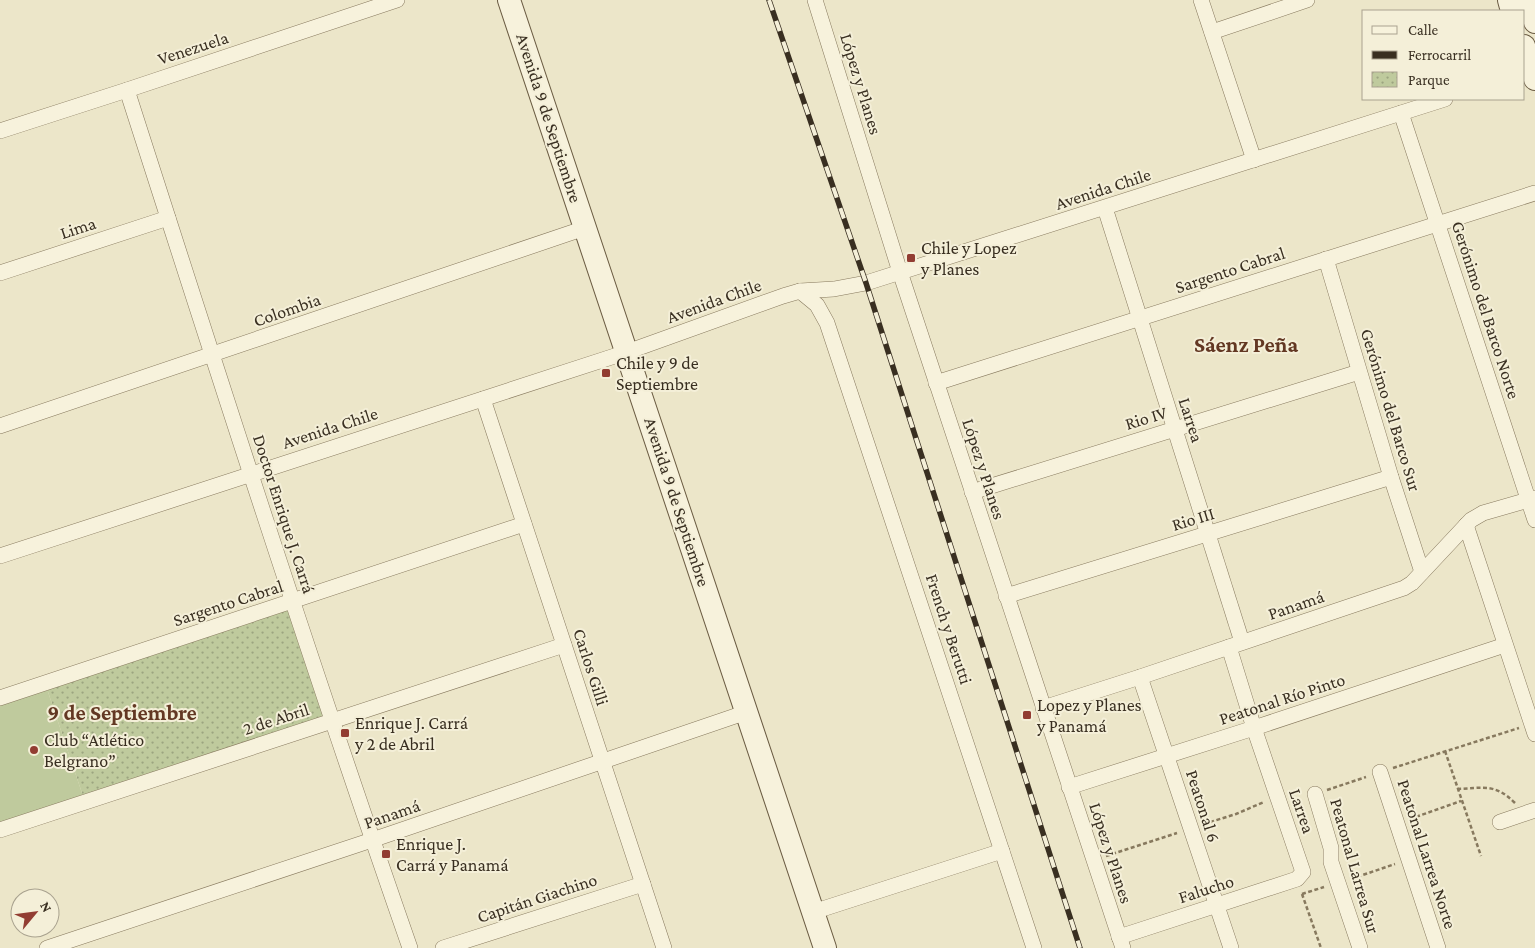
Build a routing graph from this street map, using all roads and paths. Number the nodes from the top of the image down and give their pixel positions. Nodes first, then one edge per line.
1 (397, 0) edge
2 (509, 0) edge
3 (815, 0) edge
4 (1201, 0) edge
5 (1307, 0) edge
6 (1528, 0) edge
7 (1535, 22) edge
8 (1212, 32) junction
9 (1525, 50) edge
10 (1532, 74) edge
11 (126, 90) junction
12 (1442, 100) edge
13 (1401, 113) junction
14 (0, 131) edge
15 (1254, 160) junction
16 (1535, 192) edge
17 (1105, 208) junction
18 (168, 218) junction
19 (1438, 224) junction
20 (585, 228) junction
21 (1326, 259) junction
22 (900, 272) junction
23 (0, 273) edge
24 (834, 289) junction
25 (800, 291) junction
26 (1140, 318) junction
27 (827, 322) junction
28 (626, 352) junction
29 (212, 355) junction
30 (1360, 372) junction
31 (936, 383) junction
32 (482, 398) junction
33 (0, 426) edge
34 (1175, 429) junction
35 (250, 474) junction
36 (1391, 477) junction
37 (972, 492) junction
38 (1532, 499) edge
39 (1535, 520) edge
40 (524, 524) junction
41 (1466, 525) junction
42 (1208, 534) junction
43 (0, 556) edge
44 (1422, 572) junction
45 (1006, 596) junction
46 (293, 601) junction
47 (564, 645) junction
48 (1236, 645) junction
49 (1505, 645) junction
50 (1140, 677) junction
51 (0, 698) edge
52 (1043, 708) junction
53 (747, 712) junction
54 (332, 720) junction
55 (1254, 728) junction
56 (1533, 729) edge
57 (1445, 751) junction
58 (1167, 756) junction
59 (603, 762) junction
60 (1380, 772) junction
61 (1069, 787) junction
62 (1457, 789) junction
63 (1315, 794) joint
64 (1461, 801) junction
65 (1530, 812) edge
66 (1500, 822) dead end
67 (1397, 824) junction
68 (0, 830) edge
69 (372, 840) junction
70 (1002, 851) junction
71 (1481, 856) dead end
72 (1409, 859) junction
73 (1300, 875) junction
74 (1338, 883) junction
75 (643, 884) junction
76 (1302, 894) junction
77 (1216, 905) junction
78 (813, 912) junction
79 (1121, 943) edge
80 (47, 948) edge
81 (410, 948) edge
82 (443, 948) edge
83 (664, 948) edge
84 (825, 948) edge
85 (1034, 948) edge
86 (1231, 948) edge
87 (1321, 948) edge
88 (1360, 948) edge
89 (1438, 948) edge

1 - 11 street, Venezuela
2 - 20 street, Avenida 9 de Septiembre
3 - 22 street, López y Planes
4 - 8 street
5 - 8 street
6 - 7 street
8 - 15 street
9 - 10 street
11 - 14 street, Venezuela
11 - 18 street, Doctor Enrique J. Carrá
12 - 13 street, Avenida Chile
13 - 15 street, Avenida Chile
13 - 19 street, Gerónimo del Barco Norte
15 - 17 street, Avenida Chile
16 - 19 street, Sargento Cabral
17 - 22 street, Avenida Chile
17 - 26 street, Larrea
18 - 23 street, Lima
18 - 29 street, Doctor Enrique J. Carrá
19 - 21 street, Sargento Cabral
19 - 38 street, Gerónimo del Barco Norte
20 - 28 street, Avenida 9 de Septiembre
20 - 29 street, Colombia
21 - 26 street, Sargento Cabral
21 - 30 street, Gerónimo del Barco Sur
22 - 24 street, Avenida Chile
22 - 31 street, López y Planes
24 - 25 street, Avenida Chile
24 - 27 street, French y Berutti
25 - 27 street, French y Berutti
25 - 28 street, Avenida Chile
26 - 31 street, Sargento Cabral
26 - 34 street, Larrea
27 - 70 street, French y Berutti
28 - 32 street, Avenida Chile
28 - 53 street, Avenida 9 de Septiembre
29 - 33 street, Colombia
29 - 35 street, Doctor Enrique J. Carrá
30 - 34 street, Rio IV
30 - 36 street, Gerónimo del Barco Sur
31 - 37 street, López y Planes
32 - 35 street, Avenida Chile
32 - 40 street, Carlos Gilli
34 - 37 street, Rio IV
34 - 42 street, Larrea
35 - 43 street, Avenida Chile
35 - 46 street, Doctor Enrique J. Carrá
36 - 42 street, Rio III
36 - 44 street, Gerónimo del Barco Sur
37 - 45 street, López y Planes
38 - 39 street, Gerónimo del Barco Norte
38 - 41 street, Panamá
40 - 46 street, Sargento Cabral
40 - 47 street, Carlos Gilli
41 - 44 street, Panamá
41 - 49 street
42 - 45 street, Rio III
42 - 48 street, Larrea
44 - 48 street, Panamá
45 - 52 street, López y Planes
46 - 51 street, Sargento Cabral
46 - 54 street, Doctor Enrique J. Carrá
47 - 54 street, 2 de Abril
47 - 59 street, Carlos Gilli
48 - 50 street, Panamá
48 - 55 street, Larrea
49 - 55 street, Peatonal Río Pinto
49 - 56 street
50 - 52 street, Panamá
50 - 58 street, Peatonal 6
52 - 61 street, López y Planes
53 - 59 street, Panamá
53 - 78 street, Avenida 9 de Septiembre
54 - 68 street, 2 de Abril
54 - 69 street, Doctor Enrique J. Carrá
55 - 58 street, Peatonal Río Pinto
55 - 73 street, Larrea
56 - 57 path
57 - 60 path
57 - 62 path
58 - 61 street, Peatonal Río Pinto
58 - 77 street, Peatonal 6
59 - 69 street, Panamá
59 - 75 street, Carlos Gilli
60 - 63 path
60 - 67 street, Peatonal Larrea Norte
61 - 79 street, López y Planes
62 - 64 path
62 - 65 path
63 - 74 street, Peatonal Larrea Sur
64 - 67 path
64 - 71 path
65 - 66 street
67 - 72 street, Peatonal Larrea Norte
69 - 80 street, Panamá
69 - 81 street, Doctor Enrique J. Carrá
70 - 78 street
70 - 85 street, French y Berutti
72 - 74 path
72 - 89 street, Peatonal Larrea Norte
73 - 76 path
73 - 77 street, Falucho
74 - 76 path
74 - 88 street, Peatonal Larrea Sur
75 - 82 street, Capitán Giachino
75 - 83 street, Carlos Gilli
76 - 87 path
77 - 79 street, Falucho
77 - 86 street, Peatonal 6
78 - 84 street, Avenida 9 de Septiembre

